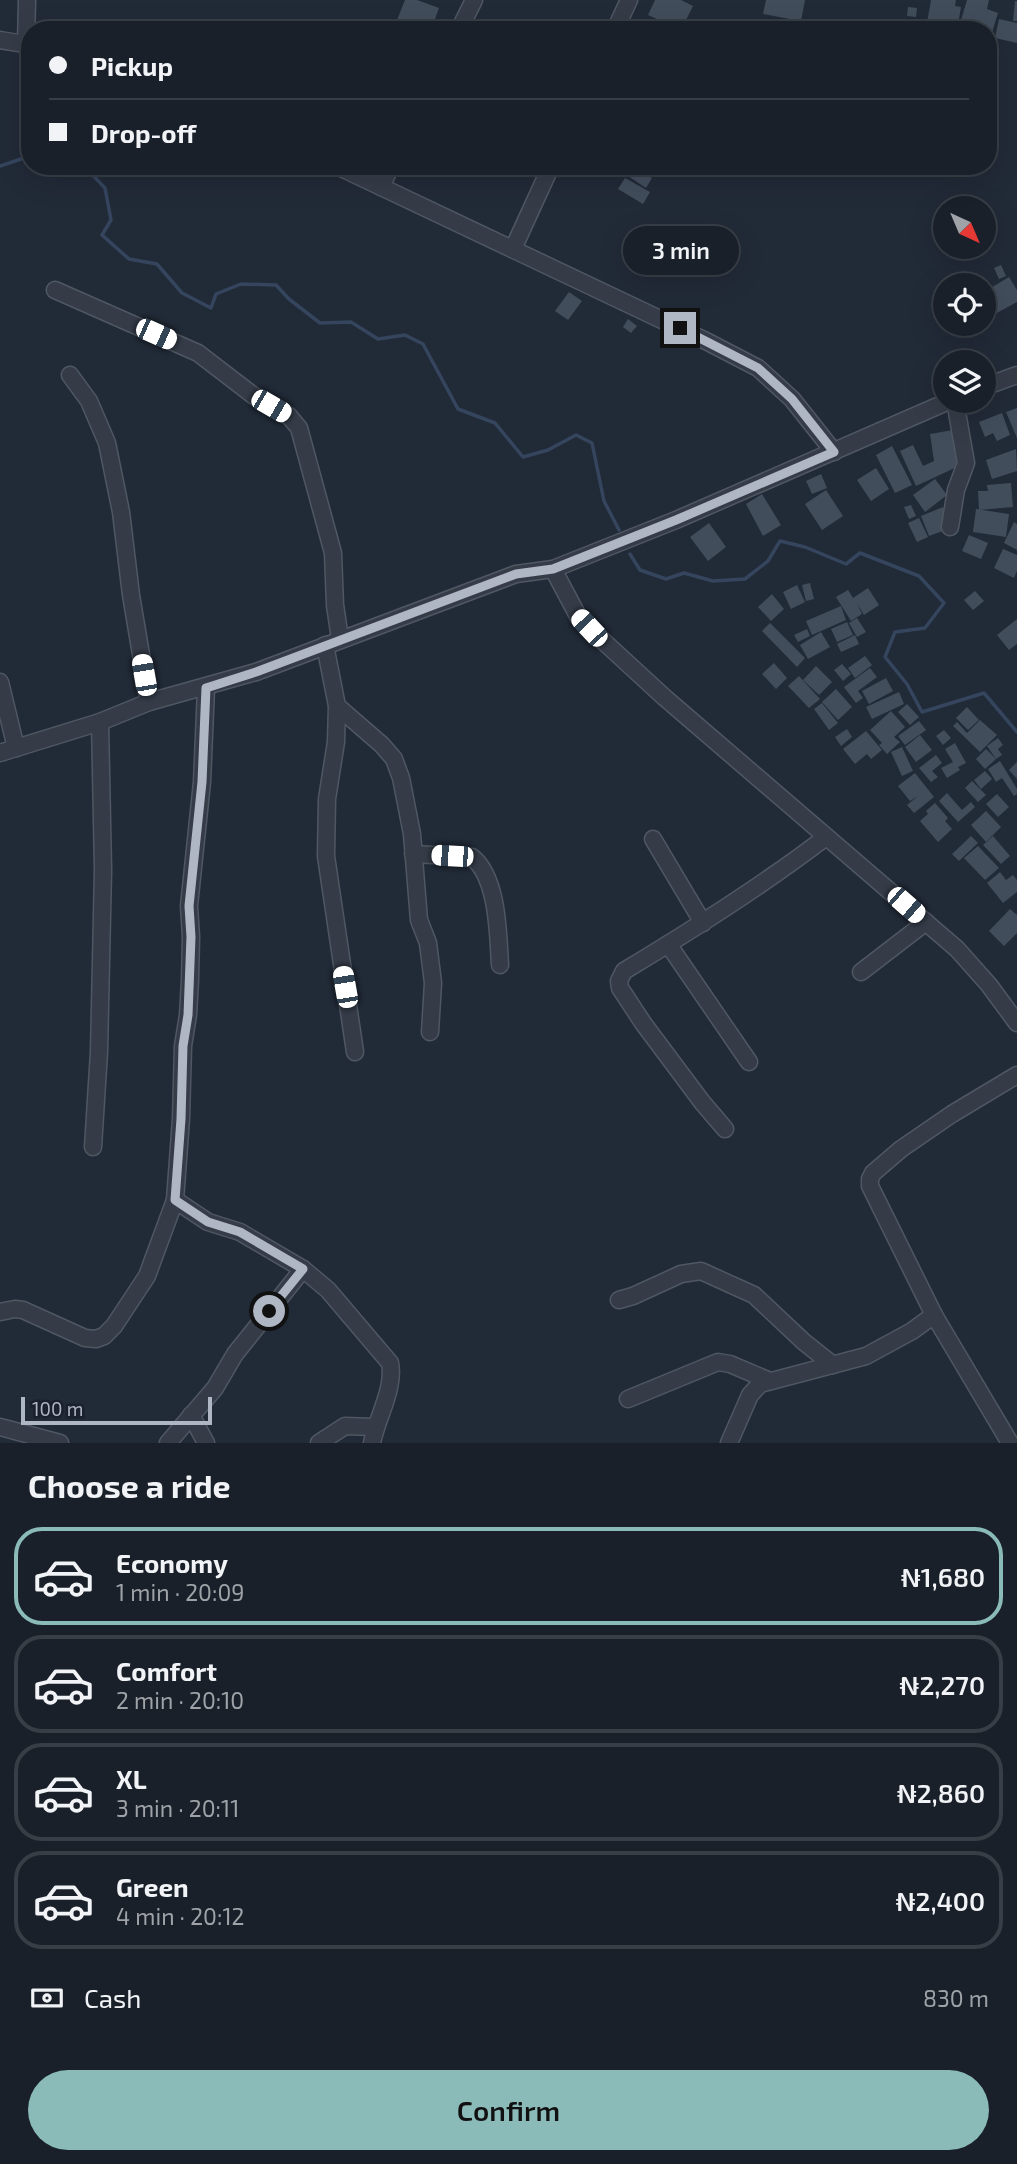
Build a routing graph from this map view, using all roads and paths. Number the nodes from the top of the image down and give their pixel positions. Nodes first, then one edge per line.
1 (27, 0) edge
2 (474, 0) edge
3 (629, 0) edge
4 (27, 21) edge
5 (464, 21) edge
6 (619, 21) edge
7 (0, 40) edge
8 (21, 44) edge
9 (356, 175) edge
10 (387, 175) edge
11 (547, 175) edge
12 (381, 187) junction
13 (513, 248) junction
14 (55, 290) dead end
15 (70, 375) dead end
16 (1017, 375) edge
17 (996, 383) edge
18 (933, 408) edge
19 (957, 413) edge
20 (834, 452) junction
21 (950, 527) dead end
22 (553, 569) junction
23 (333, 642) junction
24 (0, 682) edge
25 (206, 688) junction
26 (149, 702) junction
27 (337, 706) junction
28 (100, 722) junction
29 (16, 748) junction
30 (0, 753) edge
31 (827, 837) junction
32 (653, 839) dead end
33 (413, 855) junction
34 (926, 922) junction
35 (703, 923) junction
36 (668, 944) junction
37 (500, 965) dead end
38 (861, 972) dead end
39 (1017, 1023) edge
40 (430, 1032) dead end
41 (355, 1052) dead end
42 (749, 1062) dead end
43 (1017, 1075) edge
44 (725, 1129) dead end
45 (93, 1147) dead end
46 (175, 1200) junction
47 (303, 1269) junction
48 (619, 1300) dead end
49 (0, 1312) edge
50 (934, 1315) junction
51 (833, 1365) junction
52 (770, 1381) junction
53 (628, 1399) dead end
54 (191, 1415) junction
55 (0, 1427) edge
56 (374, 1435) edge
57 (60, 1443) edge
58 (168, 1443) edge
59 (206, 1443) edge
60 (319, 1443) edge
61 (729, 1443) edge
62 (1010, 1443) edge

1 - 4 street
2 - 5 street
3 - 6 street
7 - 8 street
9 - 12 street
10 - 12 street
11 - 13 street
12 - 13 street
13 - 20 street
14 - 23 street
15 - 26 street
16 - 17 street
18 - 20 street
19 - 21 street
20 - 22 street
22 - 23 street
22 - 31 street
23 - 25 street
23 - 27 street
24 - 29 street
25 - 26 street
25 - 46 street
26 - 28 street
27 - 33 street
27 - 41 street
28 - 29 street
28 - 45 street
29 - 30 street
31 - 34 street
31 - 35 street
32 - 35 street
33 - 37 street
33 - 40 street
34 - 38 street
34 - 39 street
35 - 36 street
36 - 42 street
36 - 44 street
43 - 50 street
46 - 47 street
46 - 49 street
47 - 54 street
47 - 56 street
48 - 51 street
50 - 51 street
50 - 62 street
51 - 52 street
52 - 53 street
52 - 61 street
54 - 58 street
54 - 59 street
55 - 57 street
56 - 60 street

